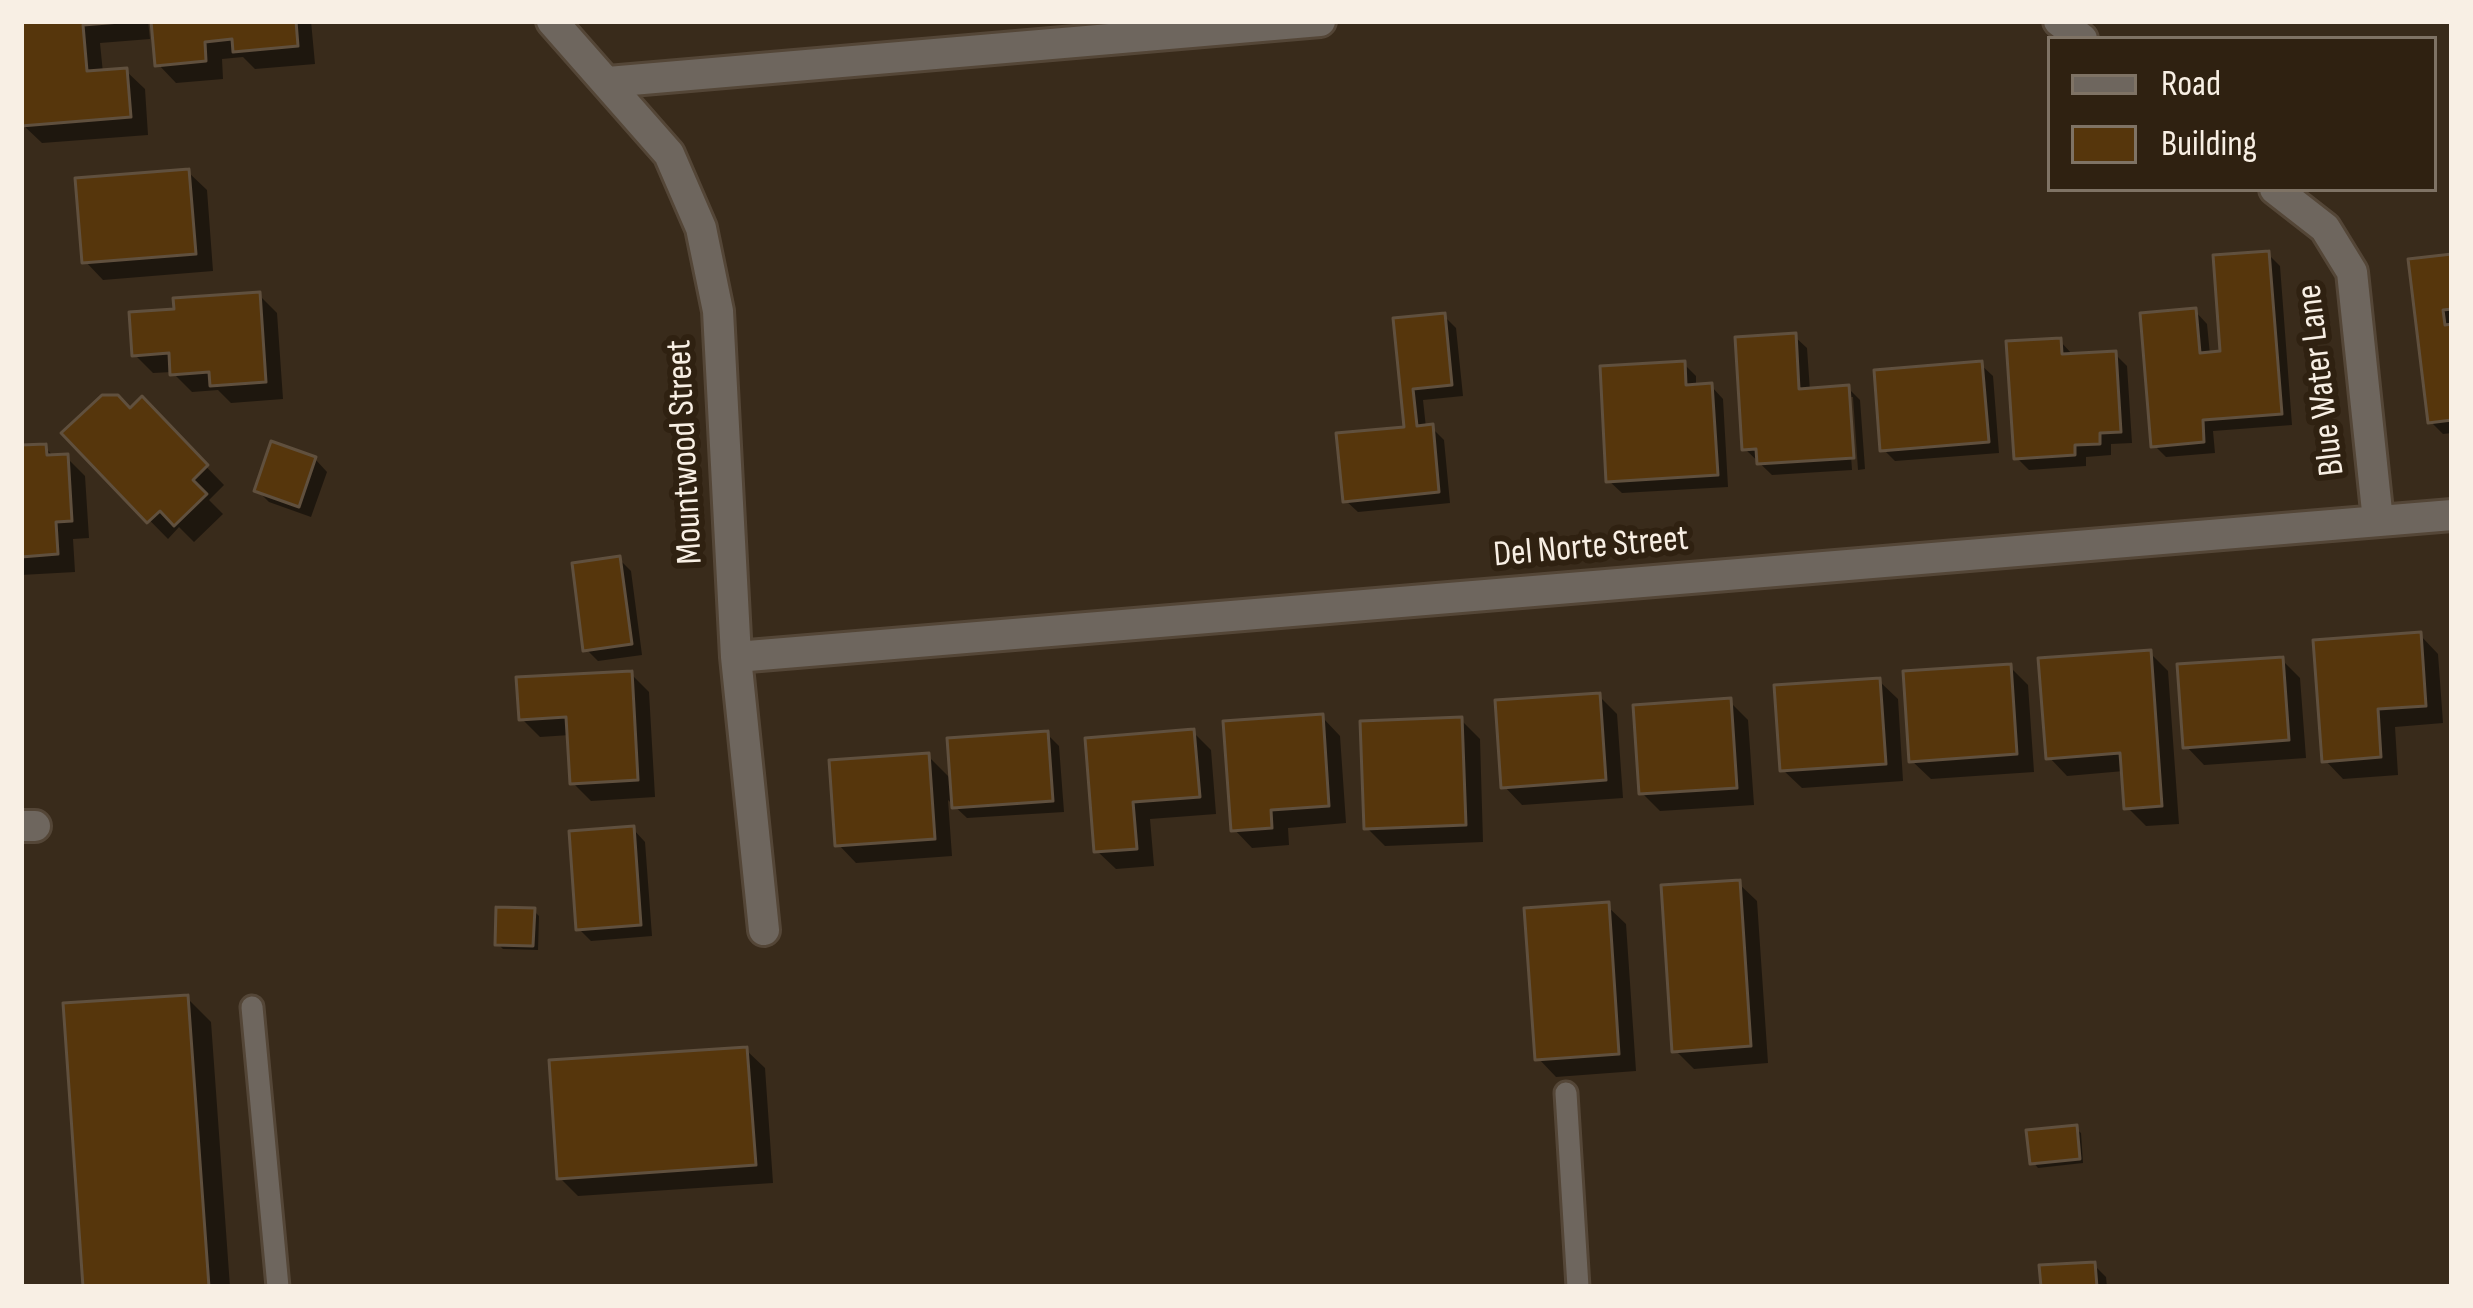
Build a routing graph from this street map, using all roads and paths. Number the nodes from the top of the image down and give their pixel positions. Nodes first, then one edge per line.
1 (552, 21) edge
2 (1320, 21) edge
3 (608, 82) junction
4 (2279, 192) edge
5 (2452, 515) edge
6 (2378, 521) junction
7 (736, 657) junction
8 (764, 929) dead end
9 (253, 1007) dead end
10 (1565, 1093) dead end
11 (278, 1287) edge
12 (1578, 1287) edge

1 - 3 street, Mountwood Street
2 - 3 street
3 - 7 street, Mountwood Street
4 - 6 street, Blue Water Lane
5 - 6 street, Del Norte Street
6 - 7 street, Del Norte Street
7 - 8 street, Mountwood Street
9 - 11 lane
10 - 12 lane

